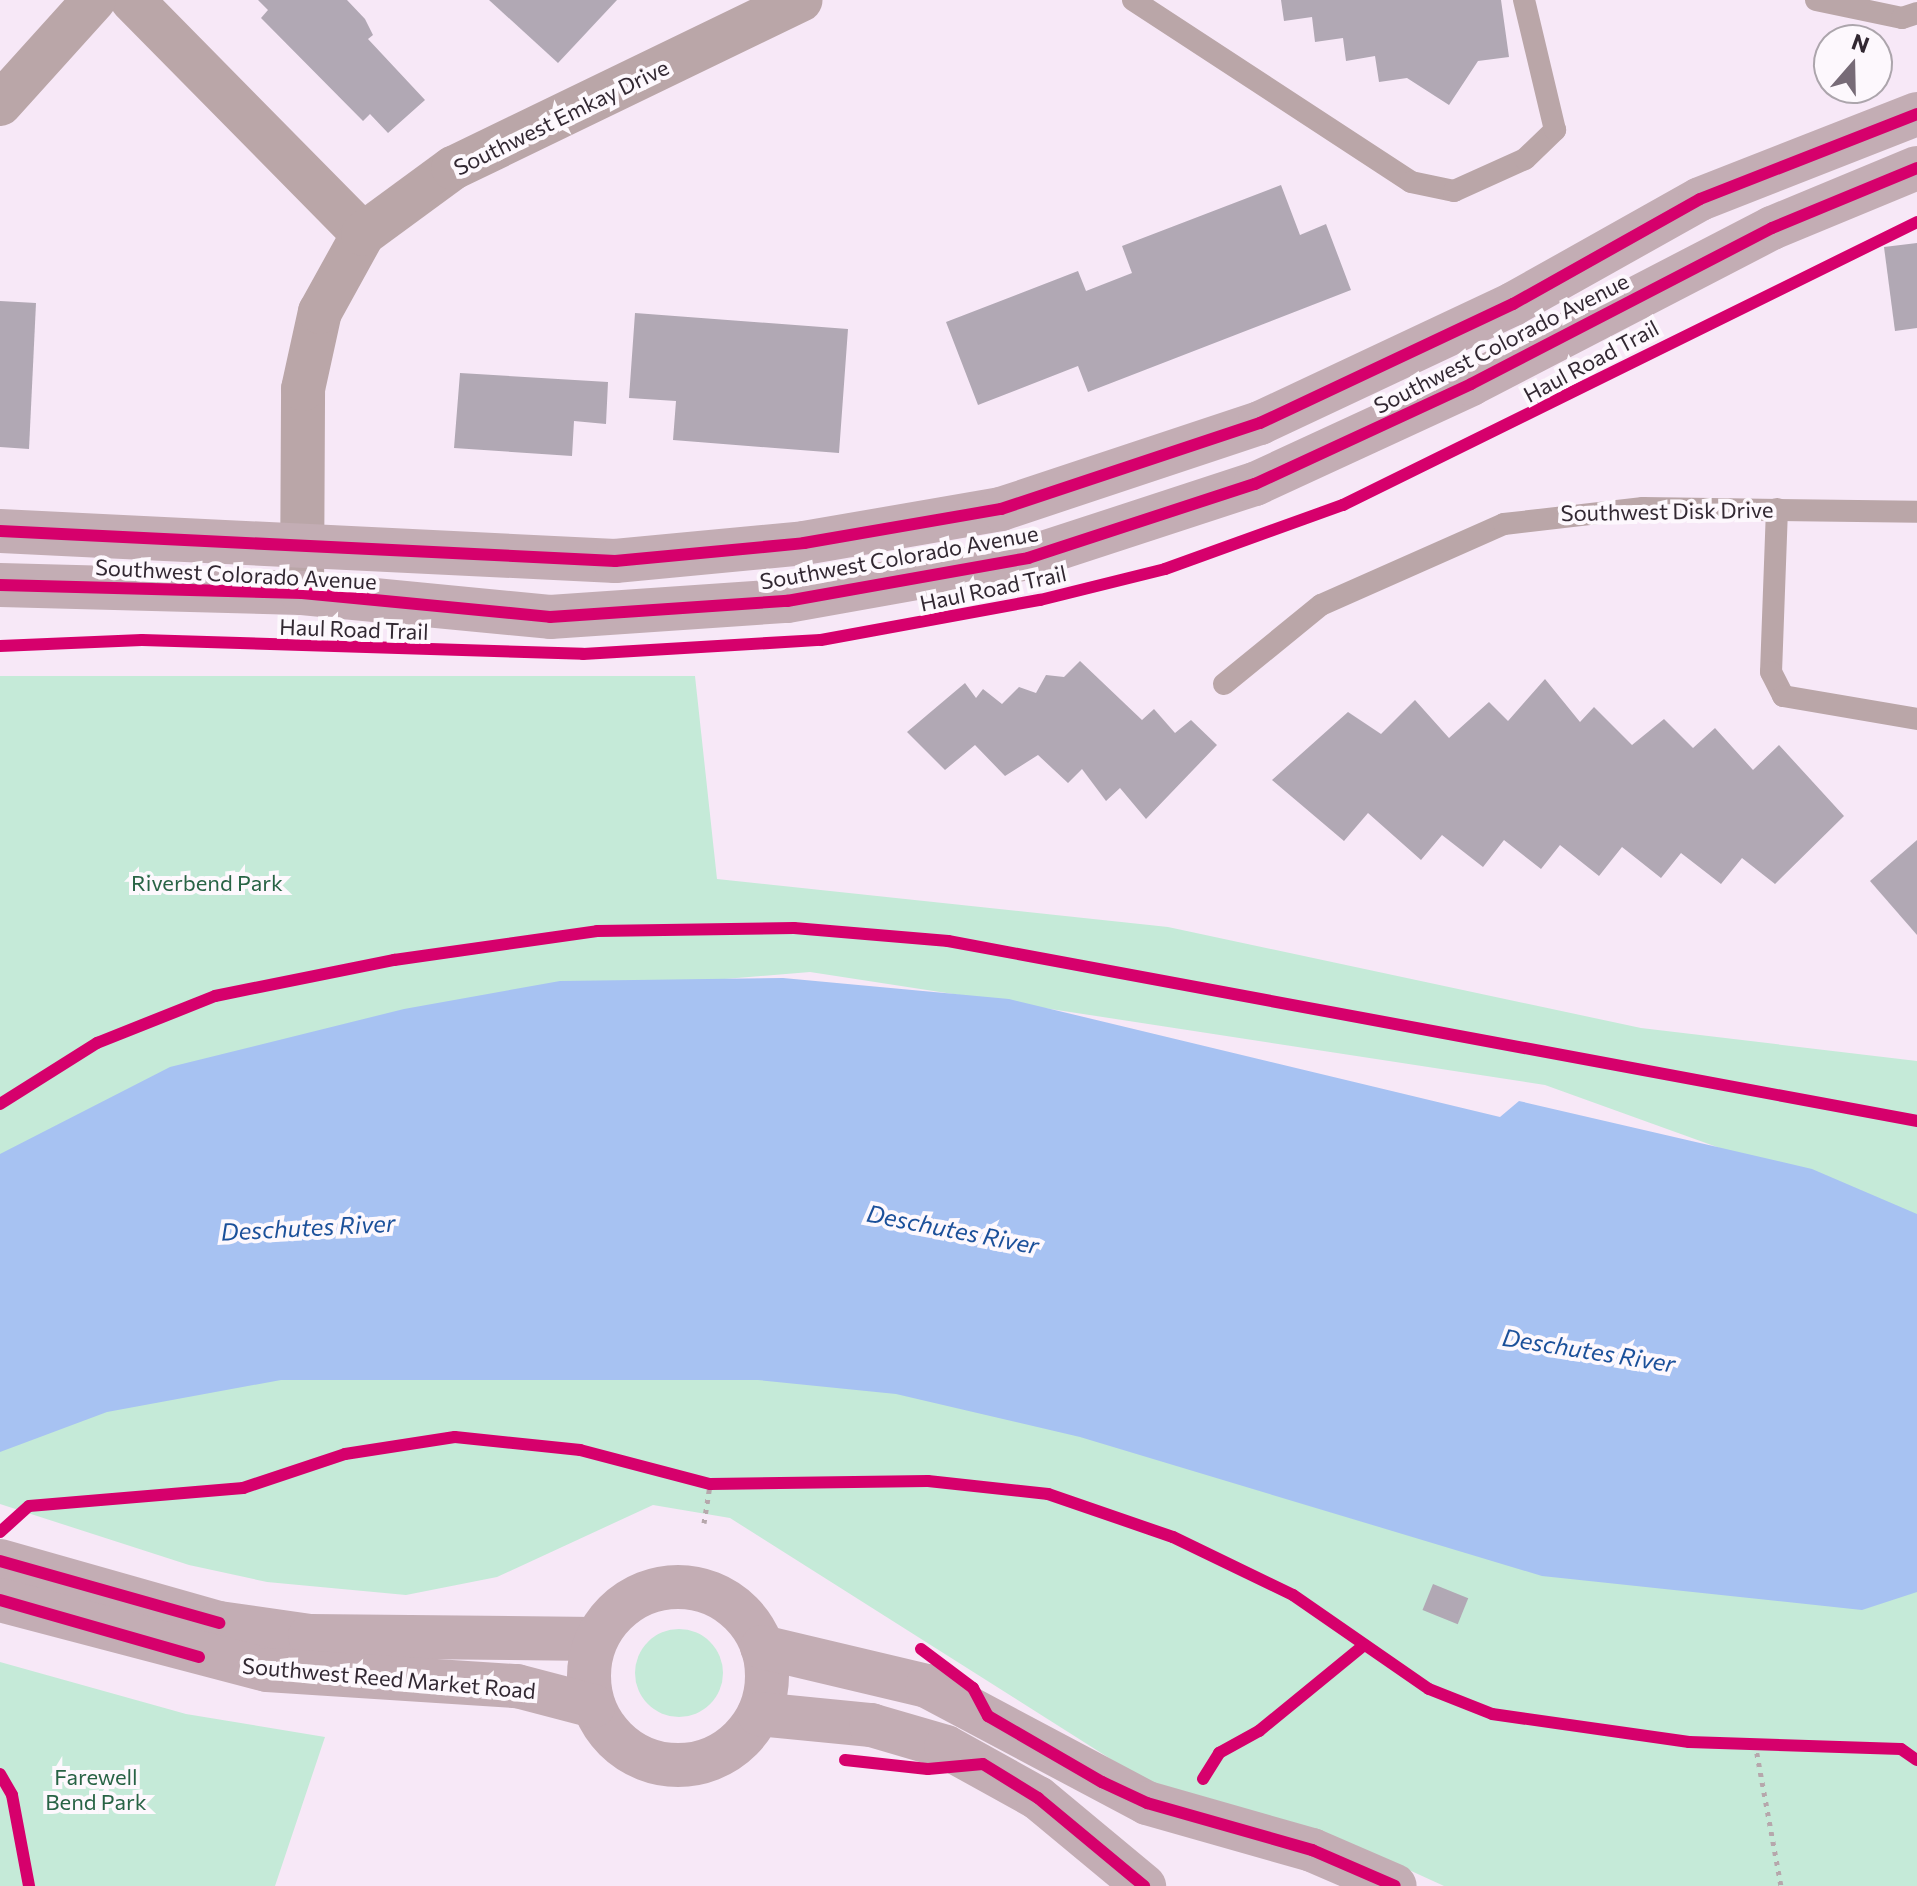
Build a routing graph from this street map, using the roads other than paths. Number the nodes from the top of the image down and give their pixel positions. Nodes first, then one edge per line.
1 (94, 0) edge
2 (132, 0) edge
3 (800, 0) edge
4 (1133, 0) edge
5 (1524, 0) edge
6 (1816, 0) edge
7 (1917, 13) edge
8 (0, 104) edge
9 (1917, 114) edge
10 (1917, 168) edge
11 (363, 234) junction
12 (1777, 509) junction
13 (1917, 512) edge
14 (0, 531) edge
15 (303, 543) junction
16 (0, 585) edge
17 (302, 593) junction
18 (1224, 684) dead end
19 (1917, 719) edge
20 (0, 1561) edge
21 (0, 1600) edge
22 (596, 1639) junction
23 (209, 1640) junction
24 (762, 1647) junction
25 (593, 1706) junction
26 (759, 1714) junction
27 (1144, 1886) edge
28 (1395, 1886) edge

1 - 8 street
2 - 11 street
3 - 11 street, Southwest Emkay Drive
4 - 5 lane
6 - 7 lane
9 - 15 main road, Southwest Colorado Avenue
10 - 17 main road, Southwest Colorado Avenue
11 - 15 street, Southwest Emkay Drive
12 - 13 lane, Southwest Disk Drive
12 - 18 lane, Southwest Disk Drive
12 - 19 lane
14 - 15 main road, Southwest Colorado Avenue
15 - 17 street, Southwest Emkay Drive
16 - 17 main road, Southwest Colorado Avenue
20 - 23 main road, Southwest Reed Market Road
21 - 23 main road, Southwest Reed Market Road
22 - 23 main road, Southwest Reed Market Road
22 - 24 main road
22 - 25 main road
23 - 25 main road, Southwest Reed Market Road
24 - 26 main road
24 - 28 main road
25 - 26 main road
26 - 27 main road

